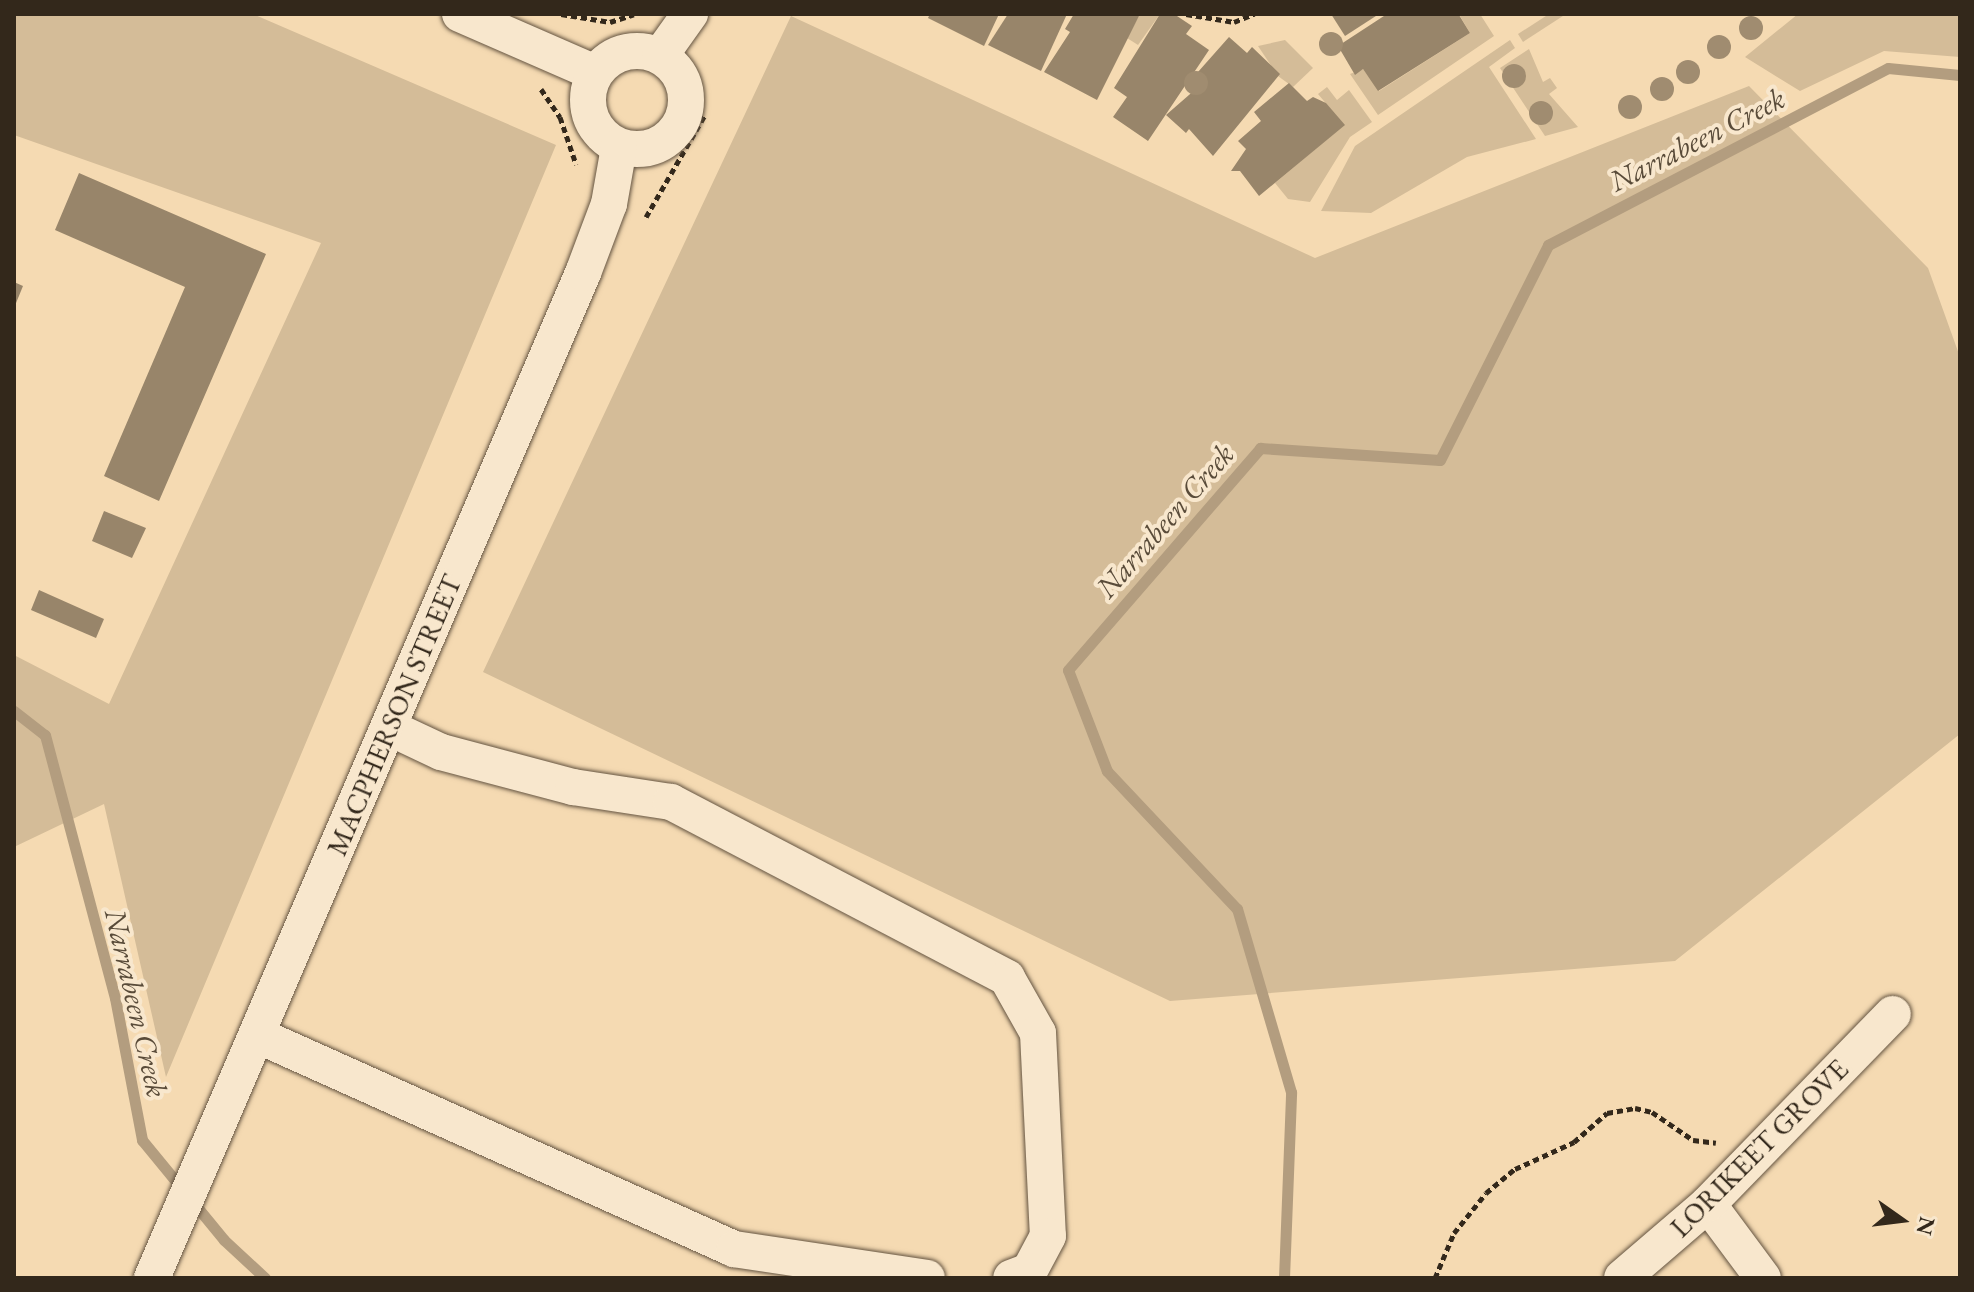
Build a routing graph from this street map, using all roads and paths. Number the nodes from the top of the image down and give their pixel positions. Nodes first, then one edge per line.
1 (460, 14) edge
2 (634, 14) edge
3 (690, 14) edge
4 (1186, 14) edge
5 (1254, 14) edge
6 (574, 20) dead end
7 (660, 56) junction
8 (595, 73) junction
9 (705, 115) dead end
10 (619, 147) junction
11 (644, 219) dead end
12 (390, 728) junction
13 (1893, 1014) dead end
14 (257, 1035) junction
15 (1731, 1139) dead end
16 (1708, 1204) junction
17 (155, 1272) edge
18 (927, 1278) edge
19 (1011, 1278) edge
20 (1435, 1278) edge
21 (1622, 1278) edge
22 (1763, 1278) edge

1 - 8 street
2 - 6 path
3 - 7 street
4 - 5 path
7 - 8 street
7 - 10 street
8 - 10 street
9 - 11 path
10 - 12 street, MACPHERSON STREET
12 - 14 street, MACPHERSON STREET
12 - 19 street
13 - 16 street, LORIKEET GROVE
14 - 17 street, MACPHERSON STREET
14 - 18 street
15 - 20 path
16 - 21 street, LORIKEET GROVE
16 - 22 street

